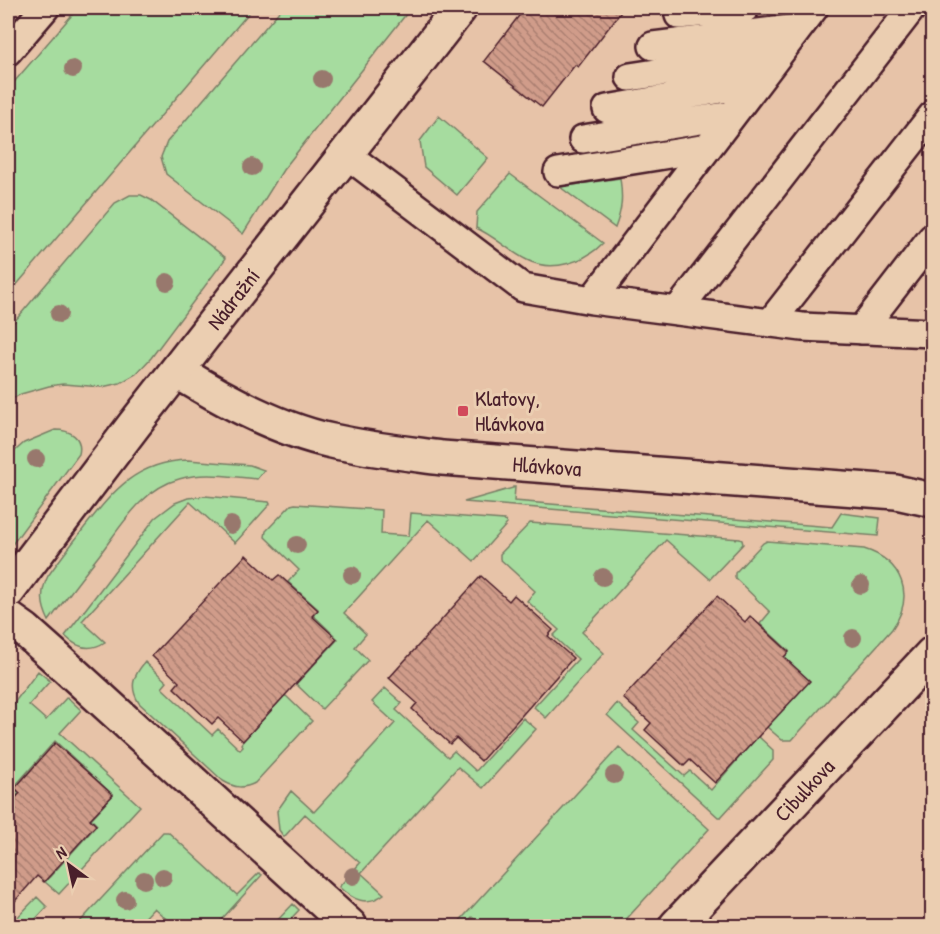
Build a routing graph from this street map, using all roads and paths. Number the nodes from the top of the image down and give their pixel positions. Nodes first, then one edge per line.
1 (45, 8) edge
2 (460, 8) edge
3 (745, 8) edge
4 (912, 8) edge
5 (679, 15) dead end
6 (806, 18) edge
7 (653, 46) dead end
8 (8, 51) edge
9 (778, 54) junction
10 (630, 77) dead end
11 (756, 83) junction
12 (607, 109) dead end
13 (732, 115) junction
14 (933, 116) edge
15 (583, 139) dead end
16 (707, 148) junction
17 (346, 153) junction
18 (558, 172) dead end
19 (933, 238) edge
20 (592, 300) junction
21 (677, 311) junction
22 (770, 323) junction
23 (861, 330) junction
24 (933, 333) edge
25 (177, 371) junction
26 (933, 500) edge
27 (8, 591) edge
28 (8, 618) edge
29 (933, 654) edge
30 (350, 927) edge
31 (676, 927) edge

1 - 8 lane
2 - 17 street, Nádražní
3 - 5 lane
4 - 21 lane
6 - 7 lane
6 - 9 lane
9 - 10 lane
9 - 11 lane
11 - 12 lane
11 - 13 lane
13 - 15 lane
13 - 16 lane
14 - 22 lane
16 - 18 lane
16 - 20 lane
17 - 20 lane
17 - 25 street, Nádražní
19 - 23 lane
20 - 21 lane
21 - 22 lane
22 - 23 lane
23 - 24 lane
25 - 26 street, Hlávkova
25 - 27 street, Nádražní
28 - 30 street
29 - 31 street, Cibulkova

